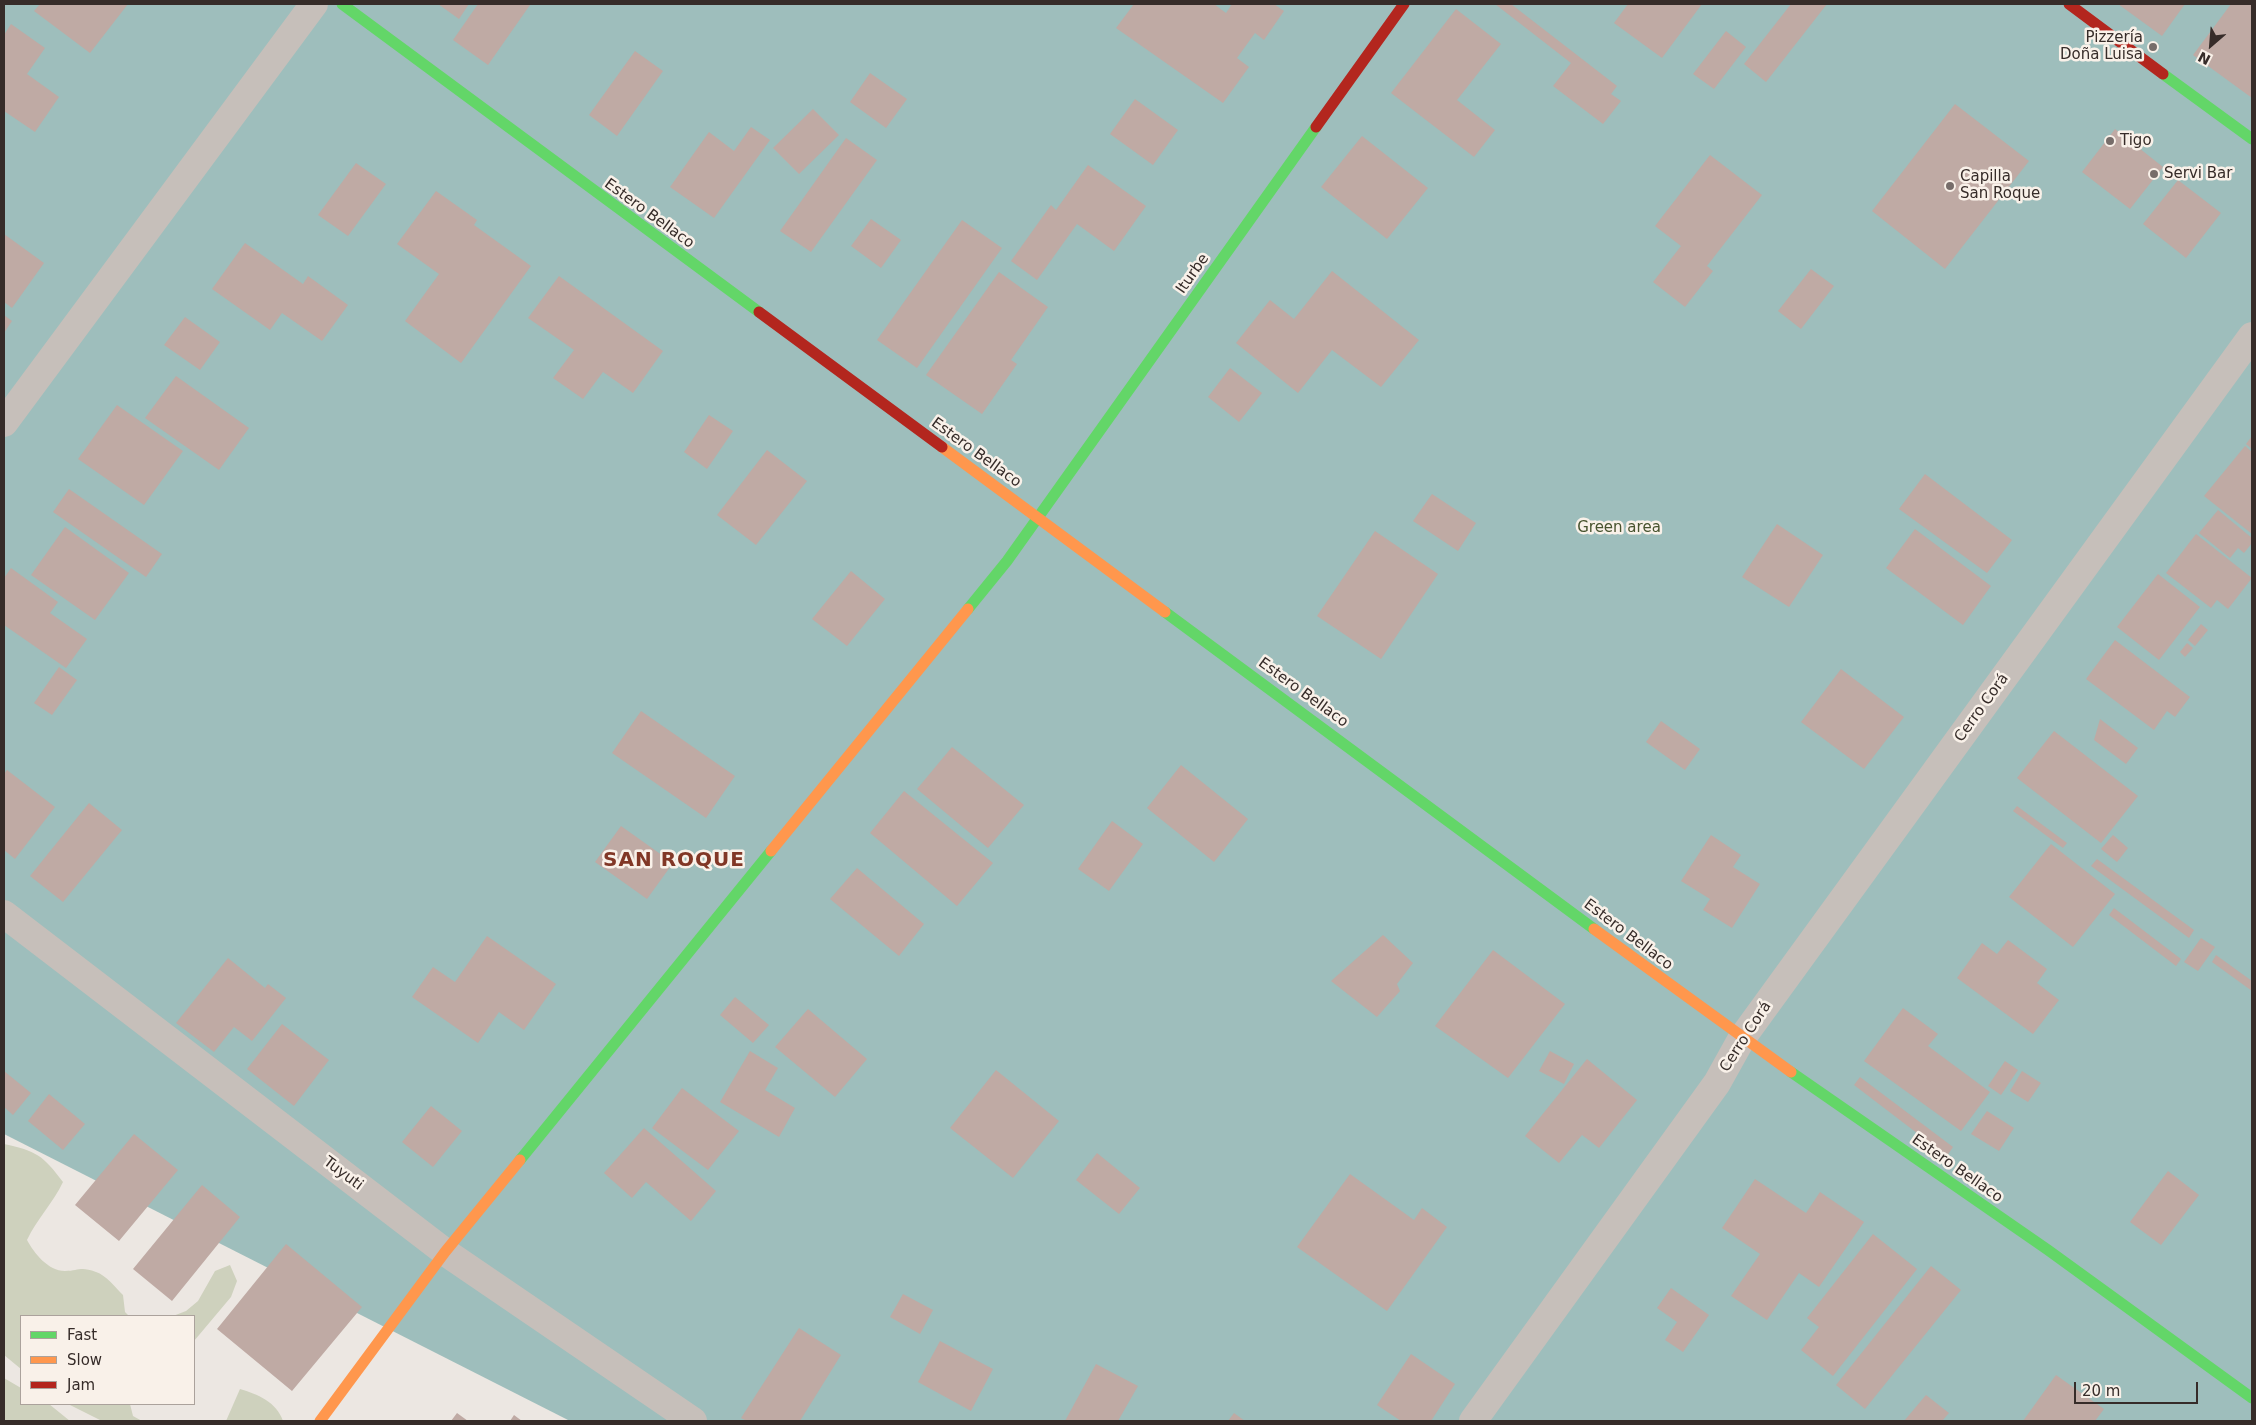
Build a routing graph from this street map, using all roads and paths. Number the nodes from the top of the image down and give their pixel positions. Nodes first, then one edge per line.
1 (342, 4) edge
2 (1404, 4) edge
3 (2069, 4) edge
4 (307, 12) edge
5 (2252, 139) edge
6 (2252, 336) edge
7 (4, 423) edge
8 (1038, 517) junction
9 (4, 914) edge
10 (1742, 1038) junction
11 (445, 1252) junction
12 (2252, 1398) edge
13 (320, 1421) edge
14 (693, 1421) edge
15 (1473, 1421) edge

1 - 8 main road, Estero Bellaco
2 - 8 main road, Iturbe
3 - 5 main road
4 - 7 street
6 - 10 street, Cerro Corá
8 - 10 main road, Estero Bellaco
8 - 11 main road, Iturbe
9 - 11 street, Tuyuti
10 - 12 main road, Estero Bellaco
10 - 15 street, Cerro Corá
11 - 13 main road, Iturbe
11 - 14 street, Tuyuti

